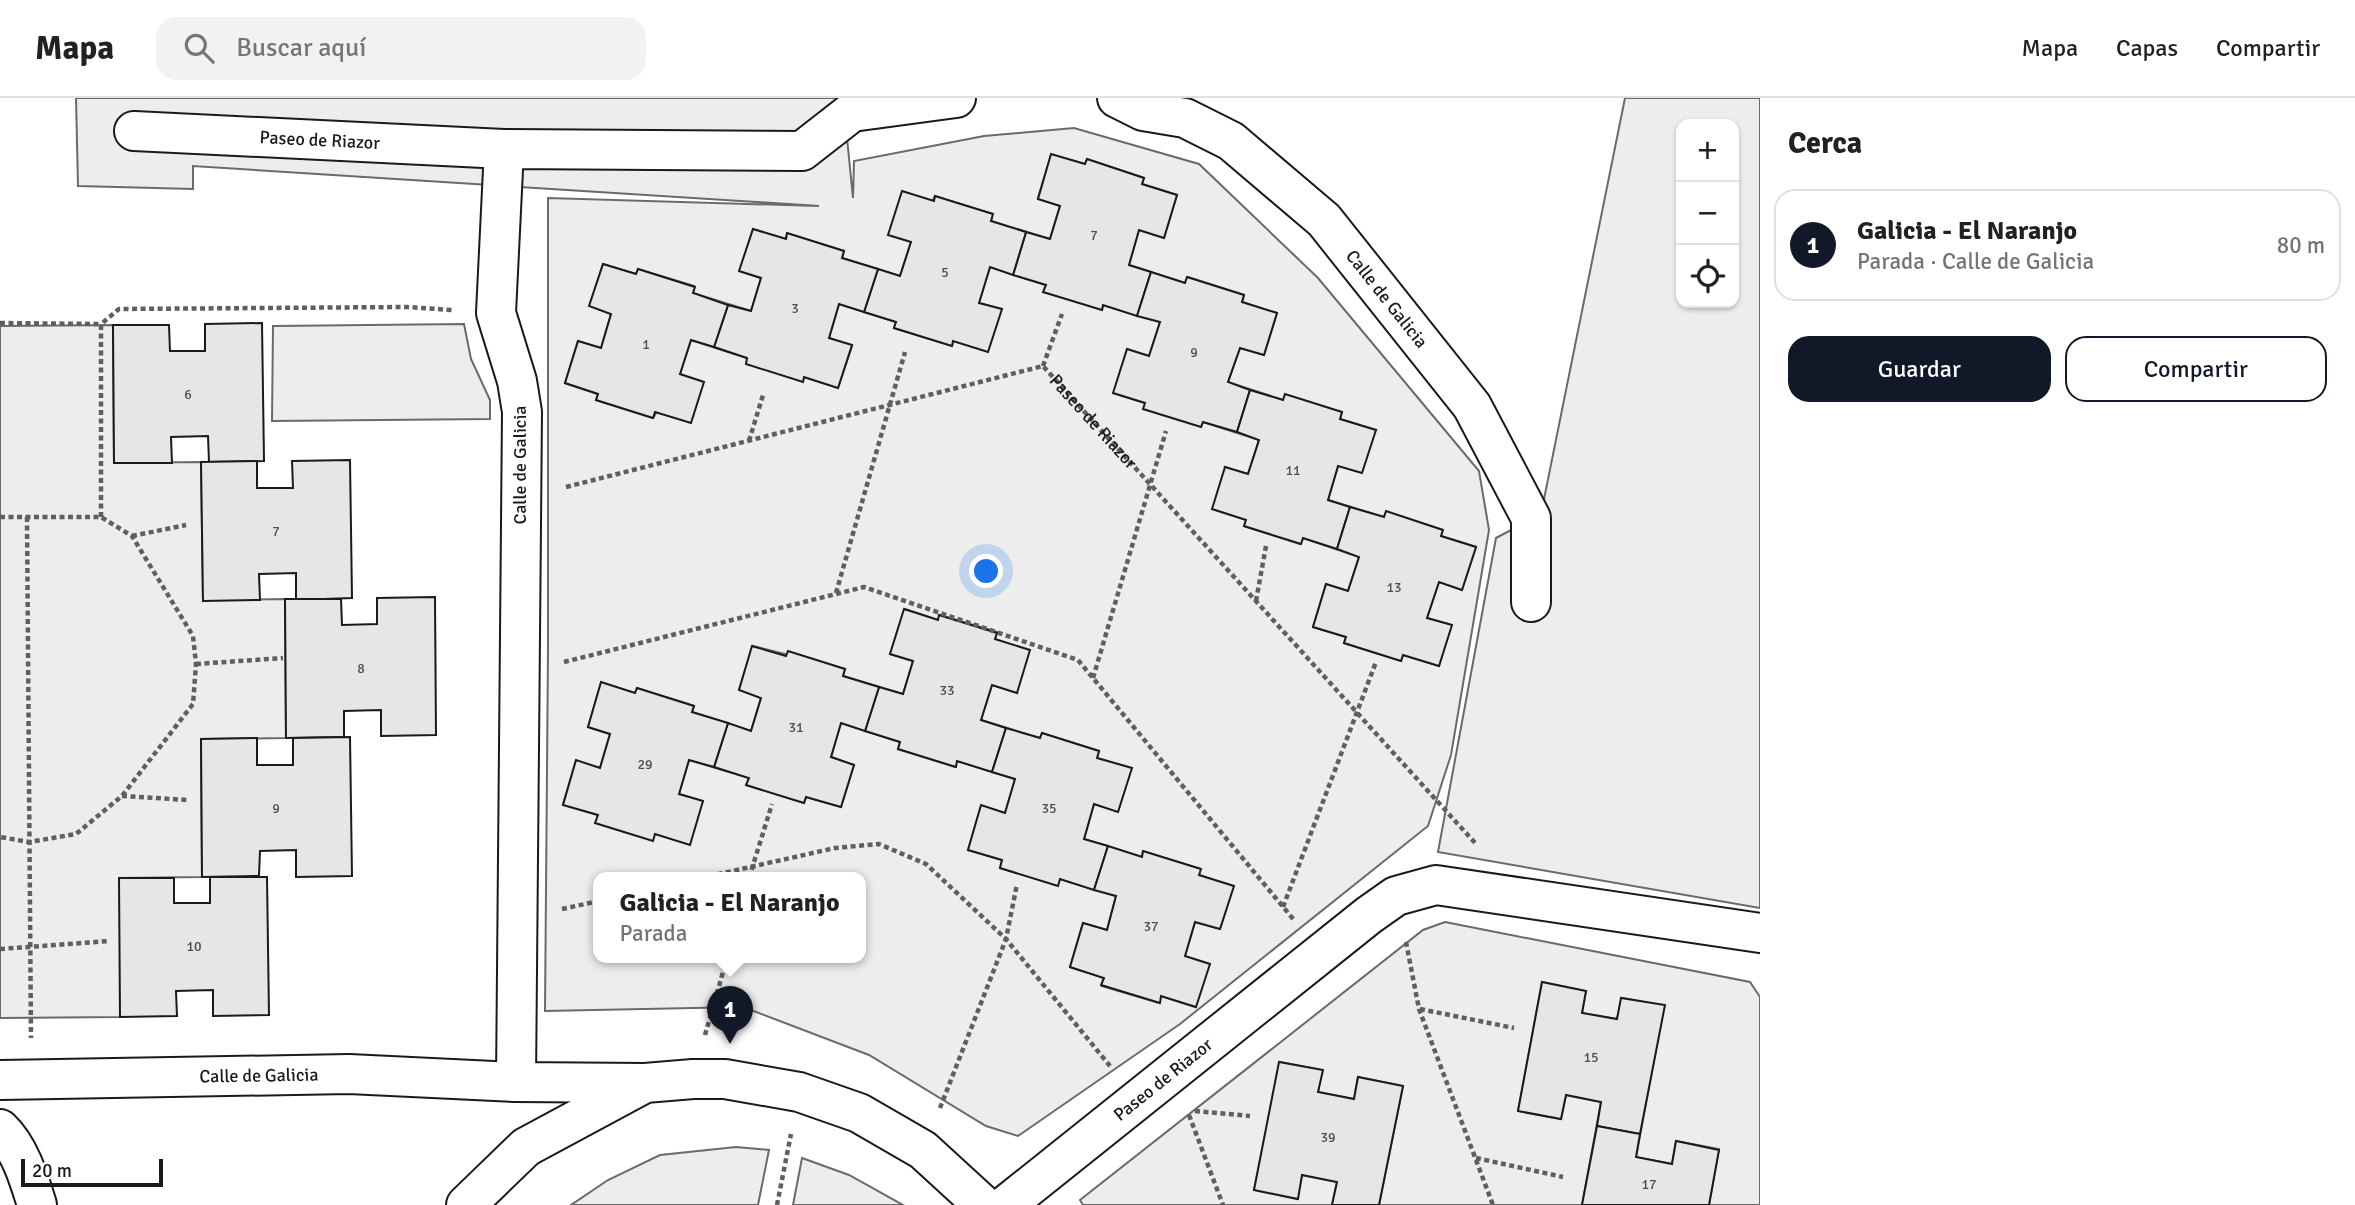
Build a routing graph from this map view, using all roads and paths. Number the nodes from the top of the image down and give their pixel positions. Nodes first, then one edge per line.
1 (956, 98) edge
2 (1117, 98) edge
3 (134, 131) dead end
4 (504, 149) junction
5 (496, 313) junction
6 (1062, 314) dead end
7 (0, 323) edge
8 (101, 324) junction
9 (905, 352) dead end
10 (1043, 366) junction
11 (764, 395) dead end
12 (888, 405) junction
13 (1166, 431) dead end
14 (749, 441) junction
15 (1151, 485) junction
16 (521, 498) junction
17 (0, 517) edge
18 (27, 517) junction
19 (101, 517) junction
20 (186, 524) dead end
21 (132, 536) junction
22 (1266, 546) dead end
23 (836, 594) junction
24 (1256, 601) junction
25 (1531, 602) dead end
26 (283, 658) dead end
27 (1376, 662) dead end
28 (196, 664) junction
29 (519, 673) junction
30 (1093, 678) junction
31 (1358, 713) junction
32 (122, 796) junction
33 (188, 800) dead end
34 (772, 804) dead end
35 (0, 838) edge
36 (29, 842) junction
37 (1476, 844) dead end
38 (753, 866) junction
39 (727, 872) edge
40 (751, 872) edge
41 (1017, 884) dead end
42 (1396, 896) junction
43 (1283, 907) junction
44 (1760, 933) edge
45 (1006, 939) junction
46 (108, 941) dead end
47 (30, 947) junction
48 (0, 949) edge
49 (1321, 953) junction
50 (726, 963) edge
51 (1419, 1009) junction
52 (1514, 1028) dead end
53 (16, 1079) edge
54 (693, 1079) junction
55 (516, 1082) junction
56 (645, 1083) junction
57 (799, 1092) junction
58 (1138, 1100) junction
59 (1250, 1116) dead end
60 (0, 1129) edge
61 (923, 1150) junction
62 (1475, 1158) junction
63 (1563, 1177) dead end
64 (37, 1205) edge
65 (466, 1205) edge
66 (777, 1205) edge
67 (983, 1205) edge
68 (1006, 1205) edge
69 (1223, 1205) edge
70 (1493, 1205) edge

1 - 4 street
2 - 25 street, Calle de Galicia
3 - 4 street, Paseo de Riazor
4 - 5 street, Calle de Galicia
5 - 8 path
5 - 16 street, Calle de Galicia
6 - 10 path
7 - 8 path
8 - 19 path
9 - 12 path
10 - 12 path, Paseo de Riazor
10 - 15 path, Paseo de Riazor
11 - 14 path
12 - 14 path, Paseo de Riazor
12 - 23 path
13 - 15 path
14 - 16 path, Paseo de Riazor
15 - 24 path, Paseo de Riazor
15 - 30 path
16 - 29 street, Calle de Galicia
17 - 18 path
18 - 19 path
18 - 36 path
19 - 21 path
20 - 21 path
21 - 28 path
22 - 24 path
23 - 29 path
23 - 30 path
24 - 31 path, Paseo de Riazor
26 - 28 path
27 - 31 path
28 - 32 path
29 - 55 street, Calle de Galicia
30 - 43 path
31 - 37 path, Paseo de Riazor
31 - 43 path
32 - 33 path
32 - 36 path
34 - 38 path
35 - 36 path
36 - 47 path
38 - 39 path
38 - 40 path
38 - 45 path
41 - 45 path
42 - 44 street, Paseo de Riazor
42 - 49 street, Paseo de Riazor
42 - 51 path
43 - 49 path
45 - 58 path
45 - 61 path
46 - 47 path
47 - 48 path
47 - 53 path
49 - 58 street, Paseo de Riazor
50 - 54 path
51 - 52 path
51 - 62 path
53 - 55 street, Calle de Galicia
54 - 56 street, Calle de Galicia
54 - 57 street, Calle de Galicia
55 - 56 street, Calle de Galicia
56 - 65 street
57 - 61 street, Calle de Galicia
57 - 66 path
58 - 68 street, Paseo de Riazor
59 - 69 path
60 - 64 street
61 - 67 street, Calle de Galicia
62 - 63 path
62 - 70 path

